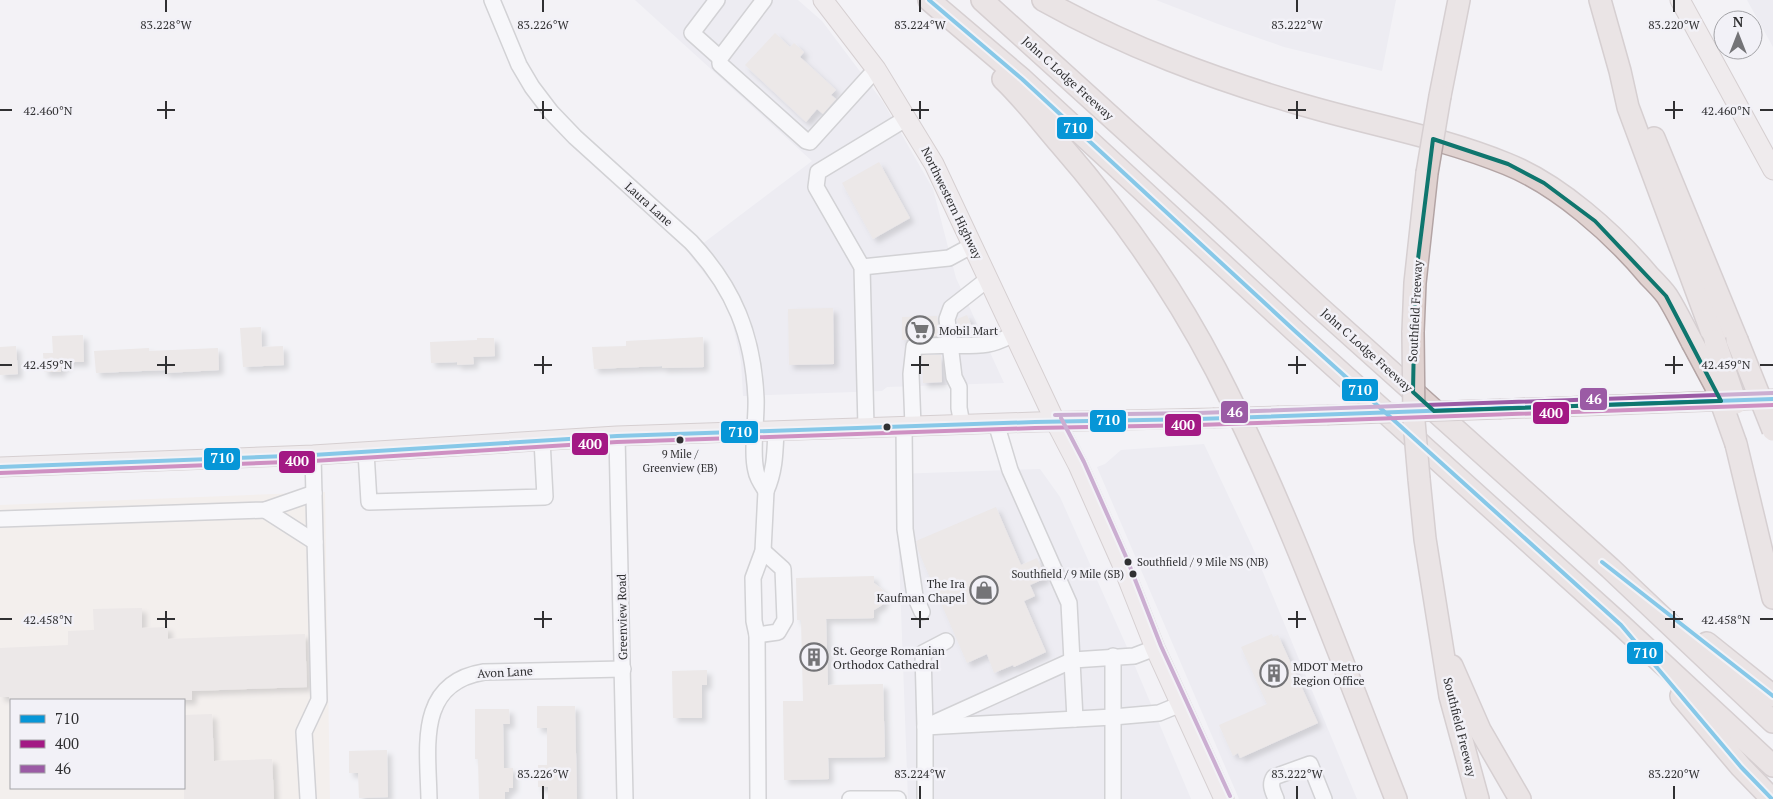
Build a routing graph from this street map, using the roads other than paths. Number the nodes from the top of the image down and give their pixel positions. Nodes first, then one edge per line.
1 (492, 0) edge
2 (717, 0) edge
3 (764, 0) edge
4 (823, 0) edge
5 (919, 0) edge
6 (930, 0) edge
7 (982, 0) edge
8 (1043, 0) edge
9 (1459, 0) edge
10 (1600, 0) edge
11 (1680, 0) edge
12 (720, 58) junction
13 (876, 69) junction
14 (1620, 70) junction
15 (907, 118) junction
16 (1771, 164) edge
17 (973, 245) junction
18 (862, 266) junction
19 (988, 279) junction
20 (1014, 334) junction
21 (950, 345) junction
22 (1773, 399) edge
23 (1055, 421) junction
24 (996, 423) junction
25 (962, 424) junction
26 (909, 426) junction
27 (866, 427) junction
28 (756, 430) junction
29 (776, 430) junction
30 (1773, 430) edge
31 (617, 436) junction
32 (542, 440) junction
33 (1743, 444) junction
34 (366, 452) junction
35 (313, 455) junction
36 (0, 467) edge
37 (766, 491) junction
38 (314, 493) junction
39 (265, 510) junction
40 (0, 519) edge
41 (315, 542) junction
42 (1773, 542) edge
43 (763, 551) junction
44 (1610, 568) junction
45 (1773, 598) edge
46 (922, 612) dead end
47 (1621, 625) junction
48 (757, 635) junction
49 (946, 642) dead end
50 (1443, 647) junction
51 (1155, 648) junction
52 (1113, 656) junction
53 (1073, 660) junction
54 (623, 669) junction
55 (1773, 696) edge
56 (1181, 704) junction
57 (1113, 717) junction
58 (1074, 719) junction
59 (1773, 722) edge
60 (925, 727) junction
61 (1773, 766) edge
62 (308, 799) edge
63 (429, 799) edge
64 (625, 799) edge
65 (758, 799) edge
66 (850, 799) edge
67 (898, 799) edge
68 (925, 799) edge
69 (1113, 799) edge
70 (1224, 799) edge
71 (1276, 799) edge
72 (1324, 799) edge
73 (1396, 799) edge
74 (1478, 799) edge
75 (1520, 799) edge
76 (1772, 799) edge

1 - 28 street, Laura Lane
2 - 12 street
3 - 12 street
4 - 13 main road, Northwestern Highway
5 - 73 highway
6 - 47 highway
7 - 44 highway, John C Lodge Freeway
8 - 33 highway, bridge
9 - 50 highway, Southfield Freeway, bridge
10 - 14 highway
11 - 16 main road
12 - 13 street
13 - 15 main road, Northwestern Highway
14 - 30 highway, bridge
14 - 33 highway, bridge
15 - 17 main road, Northwestern Highway
15 - 18 street
17 - 18 street
17 - 19 main road, Northwestern Highway
18 - 27 street
19 - 20 main road, Northwestern Highway
19 - 21 street
20 - 21 street
20 - 23 main road, Northwestern Highway
21 - 25 street
21 - 26 street
22 - 23 main road, bridge
23 - 24 main road
23 - 51 main road, Northwestern Highway
24 - 25 main road
24 - 53 street
25 - 26 main road
26 - 27 main road
26 - 46 street
27 - 29 main road
28 - 29 main road
28 - 31 main road
28 - 37 street, Laura Lane
29 - 37 street
31 - 32 main road
31 - 54 street, Greenview Road
32 - 34 main road
32 - 34 street
33 - 42 highway
33 - 45 highway
34 - 35 main road
35 - 36 main road
35 - 38 street
37 - 43 street
38 - 39 street
38 - 41 street
39 - 40 street
39 - 41 street
41 - 62 street
43 - 48 street
43 - 48 street
44 - 55 highway
44 - 59 highway, John C Lodge Freeway
47 - 61 highway
47 - 76 highway
48 - 65 street
49 - 60 street
50 - 74 highway, Southfield Freeway
50 - 75 highway
51 - 52 street
51 - 56 main road, Northwestern Highway
52 - 53 street
52 - 57 street
53 - 58 street
53 - 60 street
54 - 63 street, Avon Lane
54 - 64 street, Greenview Road
56 - 57 street
56 - 70 main road, Northwestern Highway
57 - 58 street
57 - 69 street
58 - 60 street
60 - 68 street
66 - 67 street
71 - 72 street

